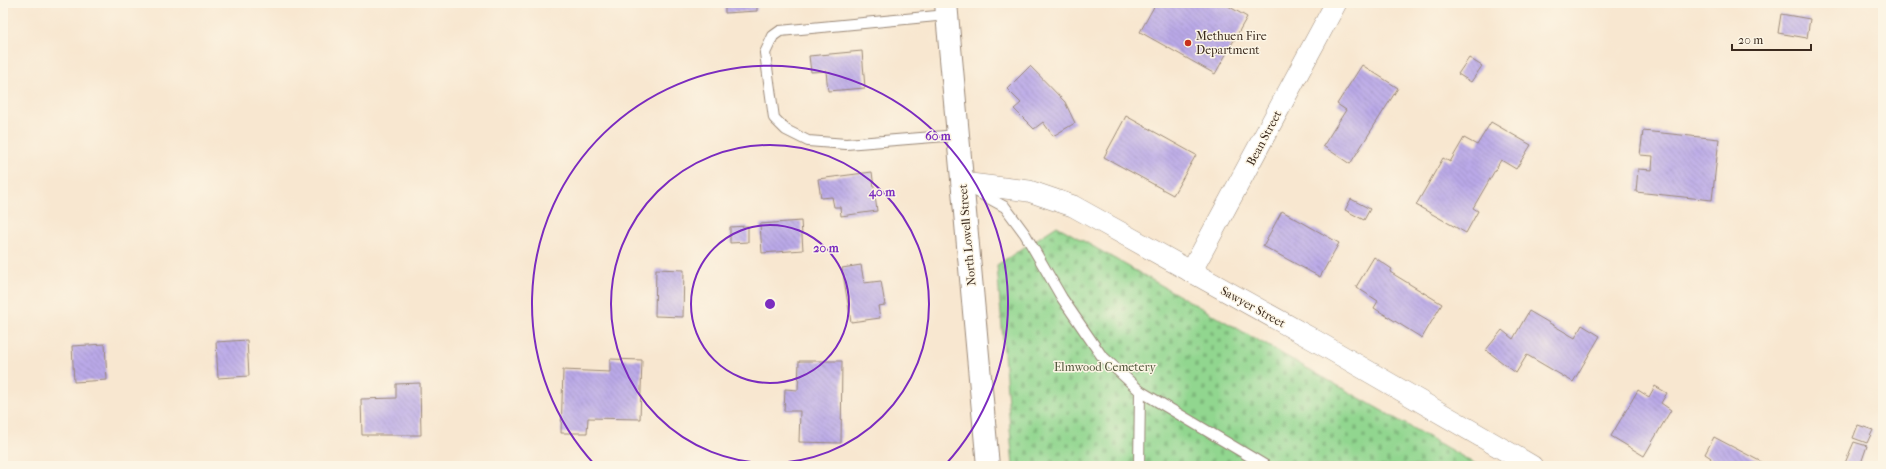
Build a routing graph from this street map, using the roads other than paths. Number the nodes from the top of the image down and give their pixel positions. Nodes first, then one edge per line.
1 (1336, 3) edge
2 (947, 9) edge
3 (958, 135) junction
4 (962, 183) junction
5 (1191, 272) junction
6 (1140, 391) junction
7 (988, 466) edge
8 (1139, 466) edge
9 (1266, 466) edge
10 (1532, 466) edge

1 - 5 street, Bean Street
2 - 3 main road, North Lowell Street
2 - 3 lane
3 - 4 main road, North Lowell Street
4 - 5 street, Sawyer Street
4 - 6 lane
4 - 7 main road, North Lowell Street
5 - 10 street, Sawyer Street
6 - 8 lane
6 - 9 lane

